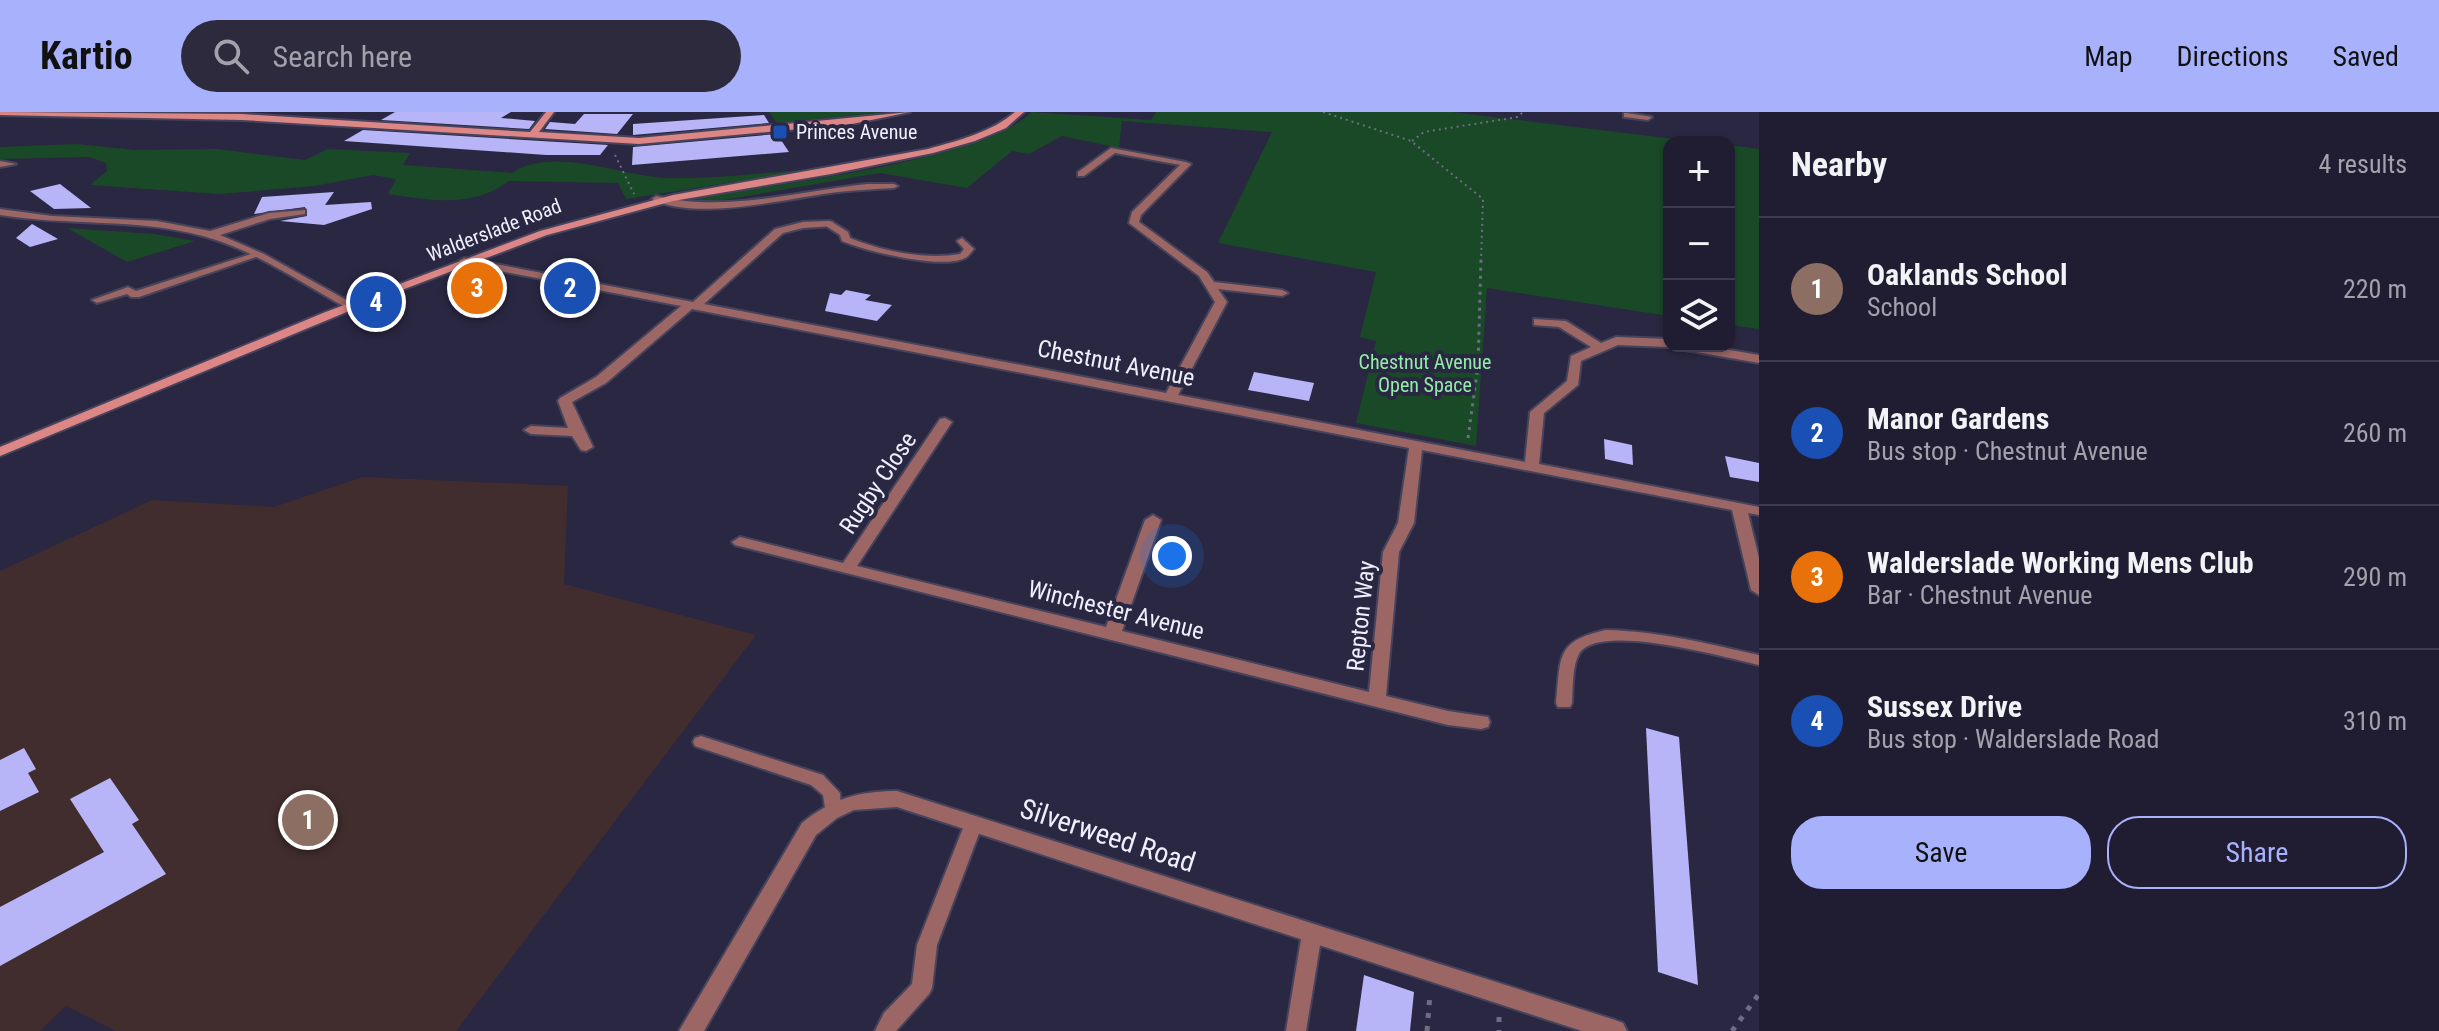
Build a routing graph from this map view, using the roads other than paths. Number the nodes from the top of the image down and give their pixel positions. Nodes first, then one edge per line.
1 (550, 112) edge
2 (906, 112) edge
3 (1020, 112) edge
4 (0, 113) edge
5 (1627, 115) dead end
6 (1648, 117) edge
7 (533, 134) junction
8 (1186, 164) joint
9 (1081, 174) dead end
10 (894, 186) dead end
11 (656, 199) junction
12 (0, 212) edge
13 (301, 212) dead end
14 (829, 224) joint
15 (212, 234) junction
16 (962, 241) dead end
17 (254, 256) junction
18 (464, 261) junction
19 (1210, 285) junction
20 (1282, 293) dead end
21 (97, 300) dead end
22 (351, 306) junction
23 (693, 306) junction
24 (1538, 322) dead end
25 (1663, 343) edge
26 (1599, 347) junction
27 (1719, 352) edge
28 (1759, 359) edge
29 (1170, 398) junction
30 (945, 422) dead end
31 (531, 430) dead end
32 (577, 432) junction
33 (1416, 446) junction
34 (586, 447) dead end
35 (0, 452) edge
36 (1532, 467) junction
37 (1739, 508) junction
38 (1759, 511) edge
39 (1153, 520) dead end
40 (740, 542) dead end
41 (847, 569) junction
42 (1759, 590) edge
43 (1112, 634) junction
44 (1759, 660) edge
45 (1377, 700) junction
46 (1564, 703) dead end
47 (1481, 722) dead end
48 (701, 742) dead end
49 (832, 809) junction
50 (974, 823) junction
51 (1312, 933) junction
52 (691, 1031) edge
53 (885, 1031) edge
54 (1296, 1031) edge
55 (1615, 1031) edge

1 - 7 street
2 - 7 street
3 - 11 street, Walderslade Road
4 - 7 street
5 - 6 street
8 - 9 lane
8 - 19 street
10 - 11 lane
11 - 18 street, Walderslade Road
12 - 15 street
13 - 15 street
14 - 16 lane
14 - 23 street
15 - 17 street
17 - 21 lane
17 - 22 street
18 - 22 street, Walderslade Road
18 - 23 street, Chestnut Avenue
19 - 20 street
19 - 29 street
22 - 35 street, Walderslade Road
23 - 29 street, Chestnut Avenue
23 - 32 street
24 - 26 street
25 - 26 street
26 - 36 street
27 - 28 street
29 - 33 street, Chestnut Avenue
30 - 41 street, Rugby Close
31 - 32 street
32 - 34 street
33 - 36 street, Chestnut Avenue
33 - 45 street, Repton Way
36 - 37 street, Chestnut Avenue
37 - 38 street, Chestnut Avenue
37 - 42 street
39 - 43 street
40 - 41 street, Winchester Avenue
41 - 43 street, Winchester Avenue
43 - 45 street, Winchester Avenue
44 - 46 lane
45 - 47 street, Winchester Avenue
48 - 49 lane
49 - 50 street, Silverweed Road
49 - 52 street, Silverweed Road
50 - 51 street, Silverweed Road
50 - 53 lane
51 - 54 lane
51 - 55 street, Silverweed Road

